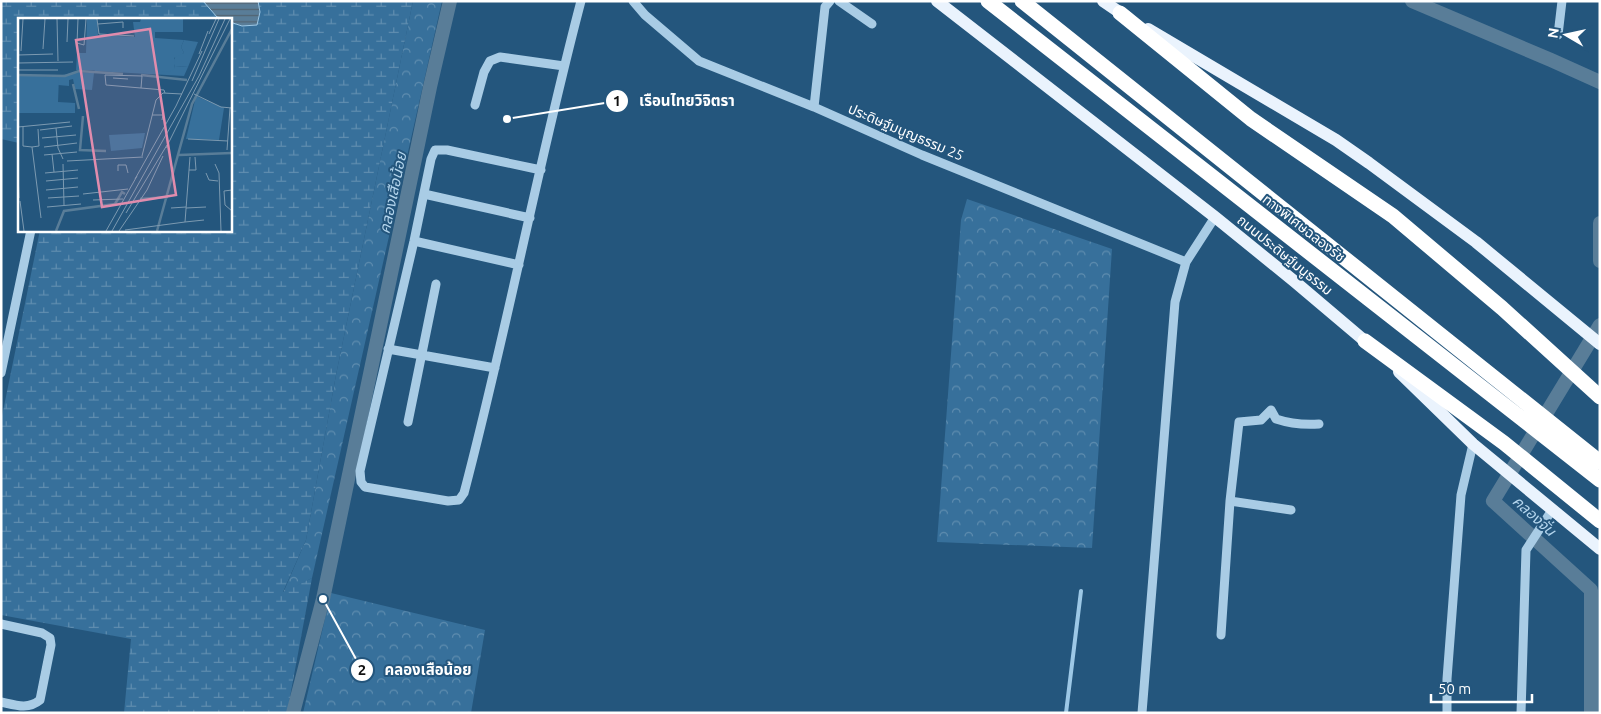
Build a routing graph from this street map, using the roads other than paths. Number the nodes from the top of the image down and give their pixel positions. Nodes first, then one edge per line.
1 (581, 1) edge
2 (633, 1) edge
3 (830, 1) edge
4 (839, 1) edge
5 (937, 1) edge
6 (988, 1) edge
7 (1022, 1) edge
8 (1103, 1) edge
9 (1562, 1) edge
10 (1120, 13) junction
11 (872, 24) dead end
12 (1558, 35) dead end
13 (564, 66) junction
14 (475, 105) dead end
15 (814, 107) junction
16 (541, 170) junction
17 (424, 194) junction
18 (1215, 217) junction
19 (530, 218) junction
20 (31, 231) edge
21 (414, 241) junction
22 (1186, 262) junction
23 (519, 265) junction
24 (436, 284) dead end
25 (1365, 340) junction
26 (1598, 342) edge
27 (388, 349) junction
28 (422, 355) junction
29 (495, 368) junction
30 (1, 372) edge
31 (1600, 397) edge
32 (408, 422) dead end
33 (1319, 424) dead end
34 (1473, 444) junction
35 (1600, 462) edge
36 (1600, 480) edge
37 (1230, 501) junction
38 (1292, 510) dead end
39 (1552, 510) junction
40 (1600, 522) edge
41 (1600, 549) edge
42 (1, 624) edge
43 (1221, 635) dead end
44 (1, 702) edge
45 (1142, 713) edge
46 (1447, 713) edge
47 (1521, 713) edge

1 - 13 street
2 - 15 street, ประดิษฐ์มนูญธรรม 25
3 - 15 street
4 - 11 street
5 - 18 main road, ถนนประดิษฐ์มนูธรรม
6 - 36 highway, ทางพิเศษฉลองรัช
7 - 35 highway, ทางพิเศษฉลองรัช
8 - 10 main road
9 - 12 street
10 - 26 main road
10 - 31 highway
13 - 14 street
13 - 16 street
15 - 22 street, ประดิษฐ์มนูญธรรม 25
16 - 17 street
16 - 19 street
17 - 19 street
17 - 21 street
18 - 22 street
18 - 25 main road, ถนนประดิษฐ์มนูธรรม
19 - 23 street
20 - 30 street
21 - 23 street
21 - 27 street
22 - 45 street
23 - 29 street
24 - 28 street
25 - 34 main road, ถนนประดิษฐ์มนูธรรม
25 - 40 highway
27 - 28 street
27 - 29 street
28 - 29 street
28 - 32 street
33 - 37 street
34 - 39 main road, ถนนประดิษฐ์มนูธรรม
34 - 46 street
37 - 38 street
37 - 43 street
39 - 41 main road, ถนนประดิษฐ์มนูธรรม
39 - 47 street
42 - 44 street

